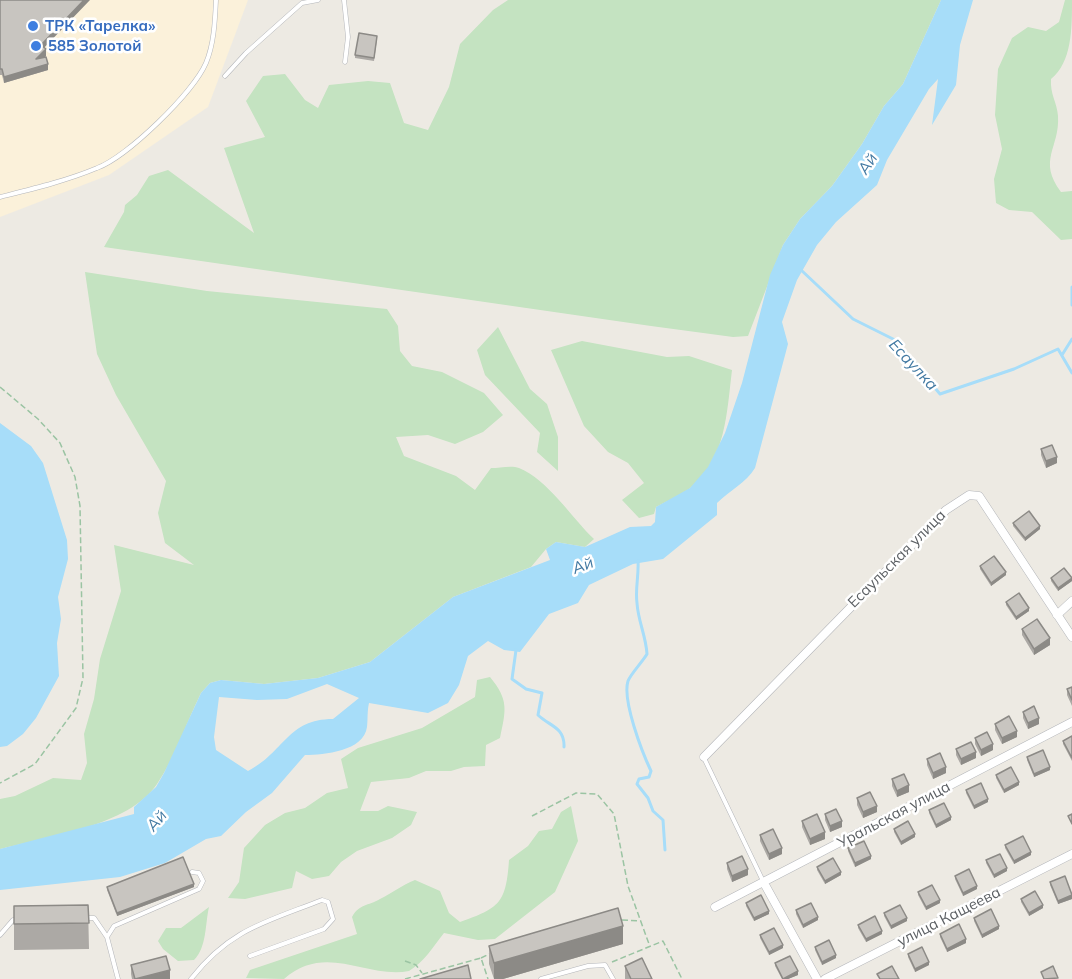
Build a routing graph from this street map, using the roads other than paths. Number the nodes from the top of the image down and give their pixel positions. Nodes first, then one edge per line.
1 (216, 0) edge
2 (318, 0) edge
3 (344, 0) edge
4 (345, 62) dead end
5 (225, 76) dead end
6 (0, 197) edge
7 (1072, 601) edge
8 (1057, 615) junction
9 (1072, 637) edge
10 (1072, 722) edge
11 (704, 757) joint
12 (1072, 854) edge
13 (192, 872) edge
14 (764, 883) junction
15 (715, 907) dead end
16 (82, 918) edge
17 (25, 920) edge
18 (0, 935) edge
19 (107, 937) junction
20 (250, 956) dead end
21 (118, 979) edge
22 (191, 979) edge
23 (541, 979) edge
24 (613, 979) edge
25 (817, 979) edge
26 (825, 979) edge

1 - 6 lane
2 - 5 lane
3 - 4 lane
7 - 8 street
8 - 9 street, Есаульская улица
8 - 11 street, Есаульская улица
10 - 14 street, Уральская улица
11 - 14 lane
12 - 26 street, улица Кащеева
13 - 19 lane
14 - 15 street, Уральская улица
14 - 25 street
16 - 19 lane
17 - 18 lane
19 - 21 lane
20 - 22 lane
23 - 24 lane

